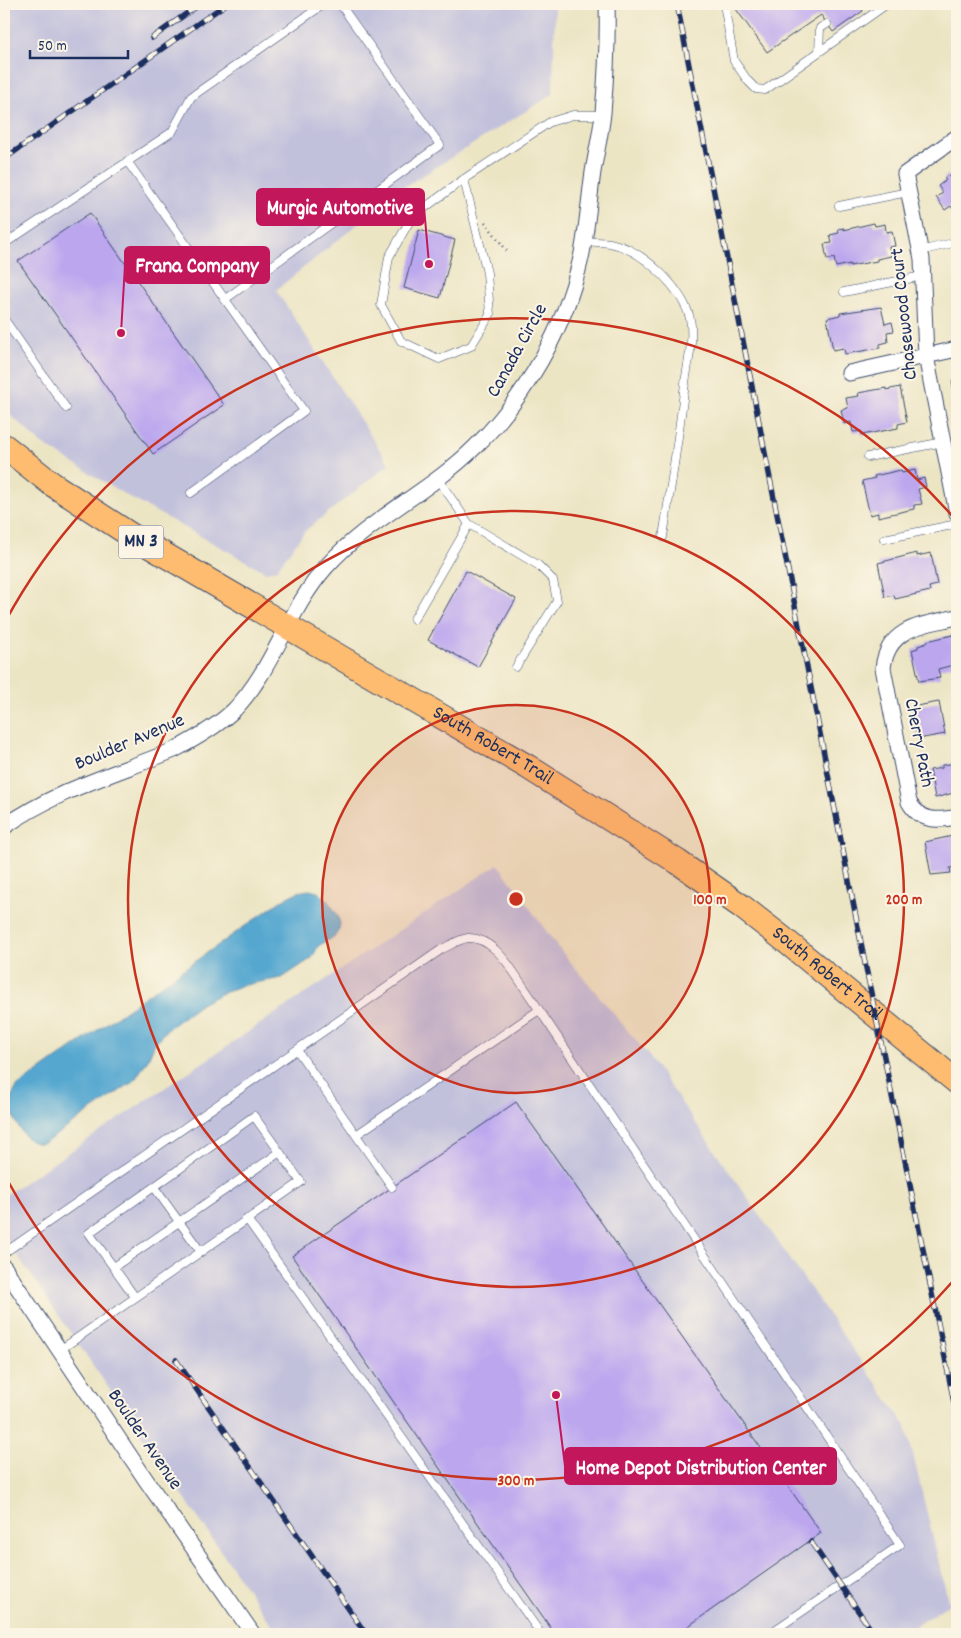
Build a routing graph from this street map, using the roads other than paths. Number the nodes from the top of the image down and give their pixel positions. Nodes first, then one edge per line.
1 (324, 4) edge
2 (340, 4) edge
3 (607, 4) edge
4 (724, 4) edge
5 (886, 4) edge
6 (827, 24) dead end
7 (819, 52) junction
8 (602, 115) junction
9 (957, 137) edge
10 (126, 161) junction
11 (464, 179) junction
12 (908, 192) junction
13 (839, 206) dead end
14 (584, 241) junction
15 (957, 242) edge
16 (4, 244) edge
17 (920, 251) junction
18 (922, 276) junction
19 (844, 292) dead end
20 (224, 300) junction
21 (4, 319) edge
22 (957, 349) edge
23 (926, 356) junction
24 (849, 373) dead end
25 (66, 408) dead end
26 (943, 442) junction
27 (4, 446) edge
28 (868, 457) dead end
29 (438, 478) junction
30 (190, 493) dead end
31 (957, 513) edge
32 (469, 524) junction
33 (957, 524) edge
34 (663, 537) dead end
35 (884, 538) dead end
36 (957, 617) edge
37 (414, 619) dead end
38 (286, 626) junction
39 (516, 667) dead end
40 (957, 817) edge
41 (4, 827) edge
42 (539, 1010) junction
43 (297, 1050) junction
44 (957, 1082) edge
45 (356, 1136) junction
46 (280, 1152) junction
47 (154, 1187) junction
48 (392, 1187) dead end
49 (247, 1219) junction
50 (179, 1222) junction
51 (200, 1252) junction
52 (4, 1253) edge
53 (4, 1267) edge
54 (114, 1267) junction
55 (135, 1297) junction
56 (60, 1350) junction
57 (253, 1634) edge
58 (541, 1634) edge
59 (769, 1634) edge

1 - 10 lane
2 - 20 lane
3 - 8 street, Canada Circle
4 - 7 lane
5 - 7 lane
6 - 7 lane
8 - 11 lane
8 - 14 street, Canada Circle
9 - 12 street, Chasewood Court
10 - 16 lane
10 - 20 lane
11 - 11 lane
12 - 13 lane
12 - 17 street, Chasewood Court
14 - 29 street, Canada Circle
14 - 34 lane
15 - 17 lane
17 - 18 street, Chasewood Court
18 - 19 lane
18 - 23 street, Chasewood Court
20 - 30 lane
21 - 25 lane
22 - 23 street
23 - 24 street
23 - 26 street, Chasewood Court
26 - 28 lane
26 - 31 street, Chasewood Court
27 - 38 main road, South Robert Trail / MN 3
29 - 32 lane
29 - 38 street, Canada Circle
32 - 37 lane
32 - 39 lane
33 - 35 lane
36 - 40 street, Cherry Path
38 - 41 street, Boulder Avenue
38 - 44 main road, South Robert Trail / MN 3
42 - 43 lane
42 - 45 lane
42 - 59 lane
43 - 45 lane
43 - 52 lane
45 - 48 lane
46 - 47 lane
46 - 49 lane
46 - 50 lane
47 - 50 lane
47 - 54 lane
49 - 51 lane
49 - 58 lane
50 - 51 lane
50 - 54 lane
51 - 55 lane
53 - 56 street, Boulder Avenue
54 - 55 lane
55 - 56 lane
56 - 57 street, Boulder Avenue

